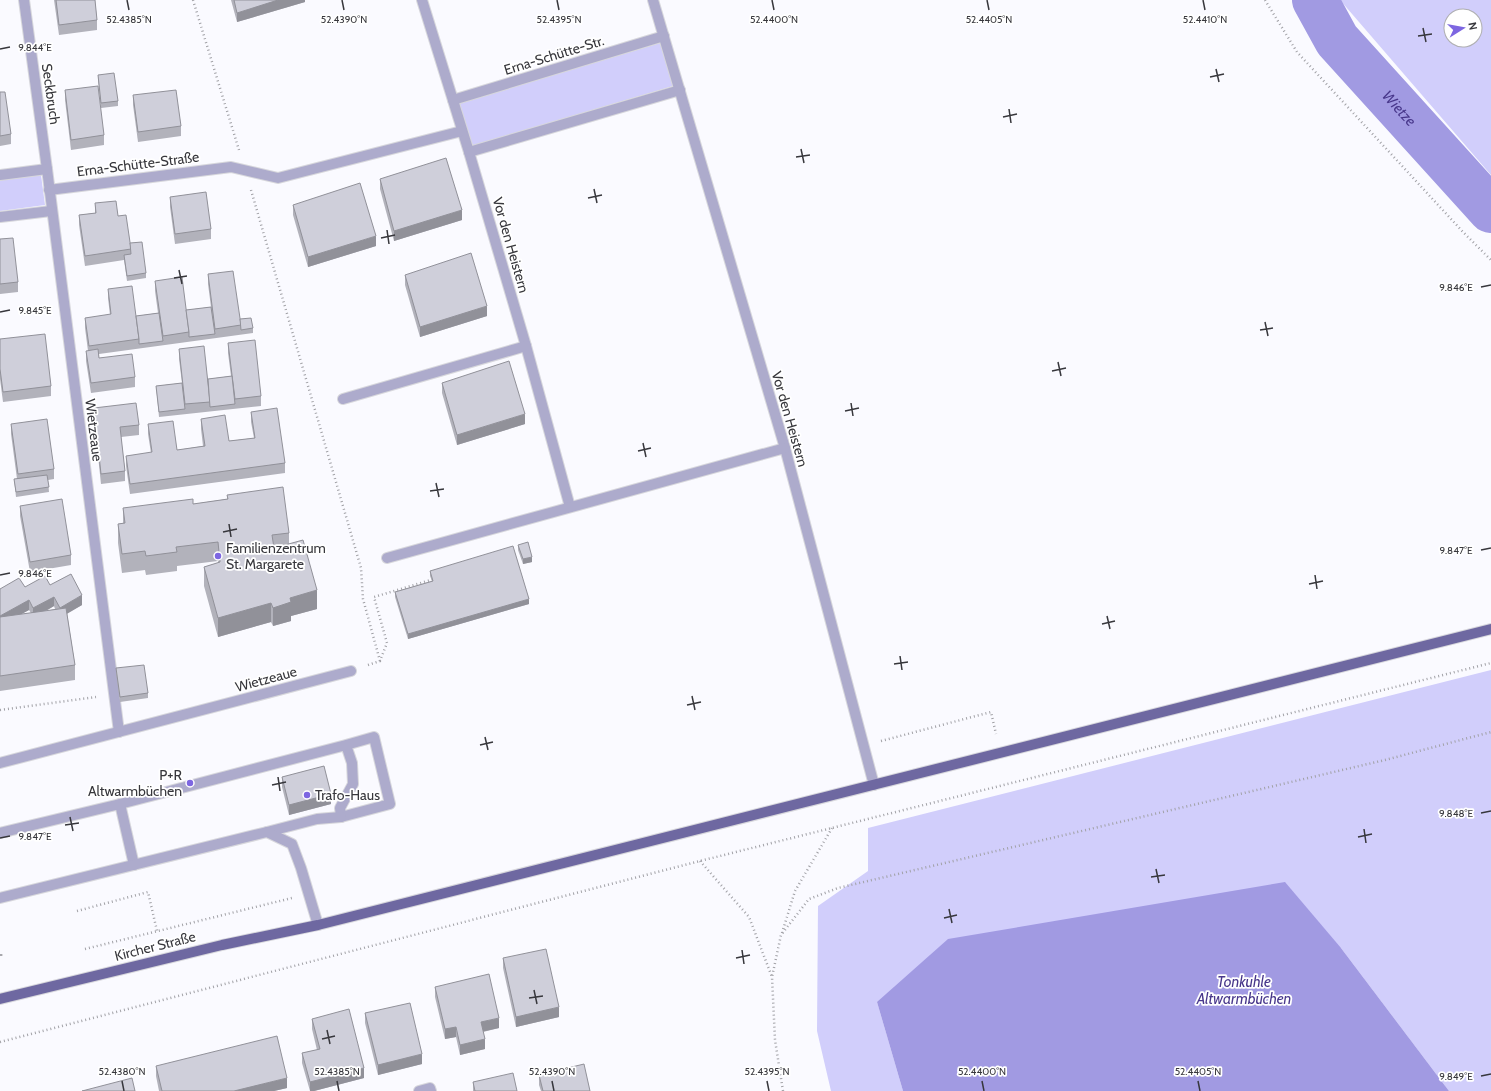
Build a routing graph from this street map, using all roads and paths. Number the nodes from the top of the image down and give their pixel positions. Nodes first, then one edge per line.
1 (24, 0) edge
2 (193, 0) edge
3 (422, 0) edge
4 (653, 0) edge
5 (1266, 0) edge
6 (664, 36) junction
7 (680, 90) junction
8 (453, 100) junction
9 (462, 131) junction
10 (469, 152) junction
11 (47, 169) junction
12 (246, 170) junction
13 (0, 175) edge
14 (49, 190) junction
15 (52, 210) junction
16 (0, 217) edge
17 (1491, 260) edge
18 (526, 346) junction
19 (343, 399) dead end
20 (784, 448) junction
21 (570, 507) junction
22 (388, 558) dead end
23 (434, 579) edge
24 (1491, 629) edge
25 (380, 661) junction
26 (1491, 663) edge
27 (351, 671) joint
28 (114, 694) junction
29 (0, 710) edge
30 (119, 732) junction
31 (1491, 732) edge
32 (996, 734) dead end
33 (346, 745) junction
34 (863, 746) junction
35 (0, 763) edge
36 (874, 784) junction
37 (120, 804) junction
38 (342, 817) junction
39 (832, 828) junction
40 (268, 832) junction
41 (0, 833) edge
42 (700, 861) junction
43 (134, 865) junction
44 (308, 894) junction
45 (0, 898) edge
46 (77, 911) dead end
47 (318, 925) junction
48 (157, 931) junction
49 (781, 935) junction
50 (85, 949) dead end
51 (772, 977) junction
52 (0, 999) edge
53 (0, 1042) edge
54 (419, 1091) edge
55 (431, 1091) edge
56 (783, 1091) edge

1 - 11 street, Seckbruch
2 - 12 path
3 - 8 street, Vor den Heistern
4 - 6 street, Vor den Heistern
5 - 17 path
6 - 7 street, Vor den Heistern
6 - 8 street, Erna-Schütte-Str.
7 - 10 street
7 - 20 street, Vor den Heistern
8 - 9 street, Vor den Heistern
9 - 10 street, Vor den Heistern
9 - 12 street, Erna-Schütte-Straße
10 - 18 street, Vor den Heistern
11 - 13 street
11 - 14 street, Wietzeaue
12 - 14 street, Erna-Schütte-Straße
12 - 25 path
14 - 15 street, Wietzeaue
15 - 16 street
15 - 28 street, Wietzeaue
18 - 19 street
18 - 21 street, Vor den Heistern
20 - 21 street
20 - 34 street, Vor den Heistern
21 - 22 street
23 - 25 path
24 - 36 main road, Kircher Straße
25 - 27 path
26 - 39 path
27 - 30 street, Wietzeaue
28 - 29 path
28 - 30 street, Wietzeaue
30 - 35 street, Wietzeaue
31 - 49 path
32 - 34 path
33 - 37 street
33 - 38 street
33 - 38 street
34 - 36 street, Vor den Heistern
36 - 47 main road, Kircher Straße
37 - 41 street
37 - 43 street
38 - 40 street
39 - 42 path
39 - 49 path
40 - 43 street
40 - 44 street
42 - 51 path
42 - 53 path
43 - 45 street
44 - 47 street
44 - 48 path
46 - 48 path
47 - 52 main road, Kircher Straße
48 - 50 path
49 - 51 path
51 - 56 path
54 - 55 street

